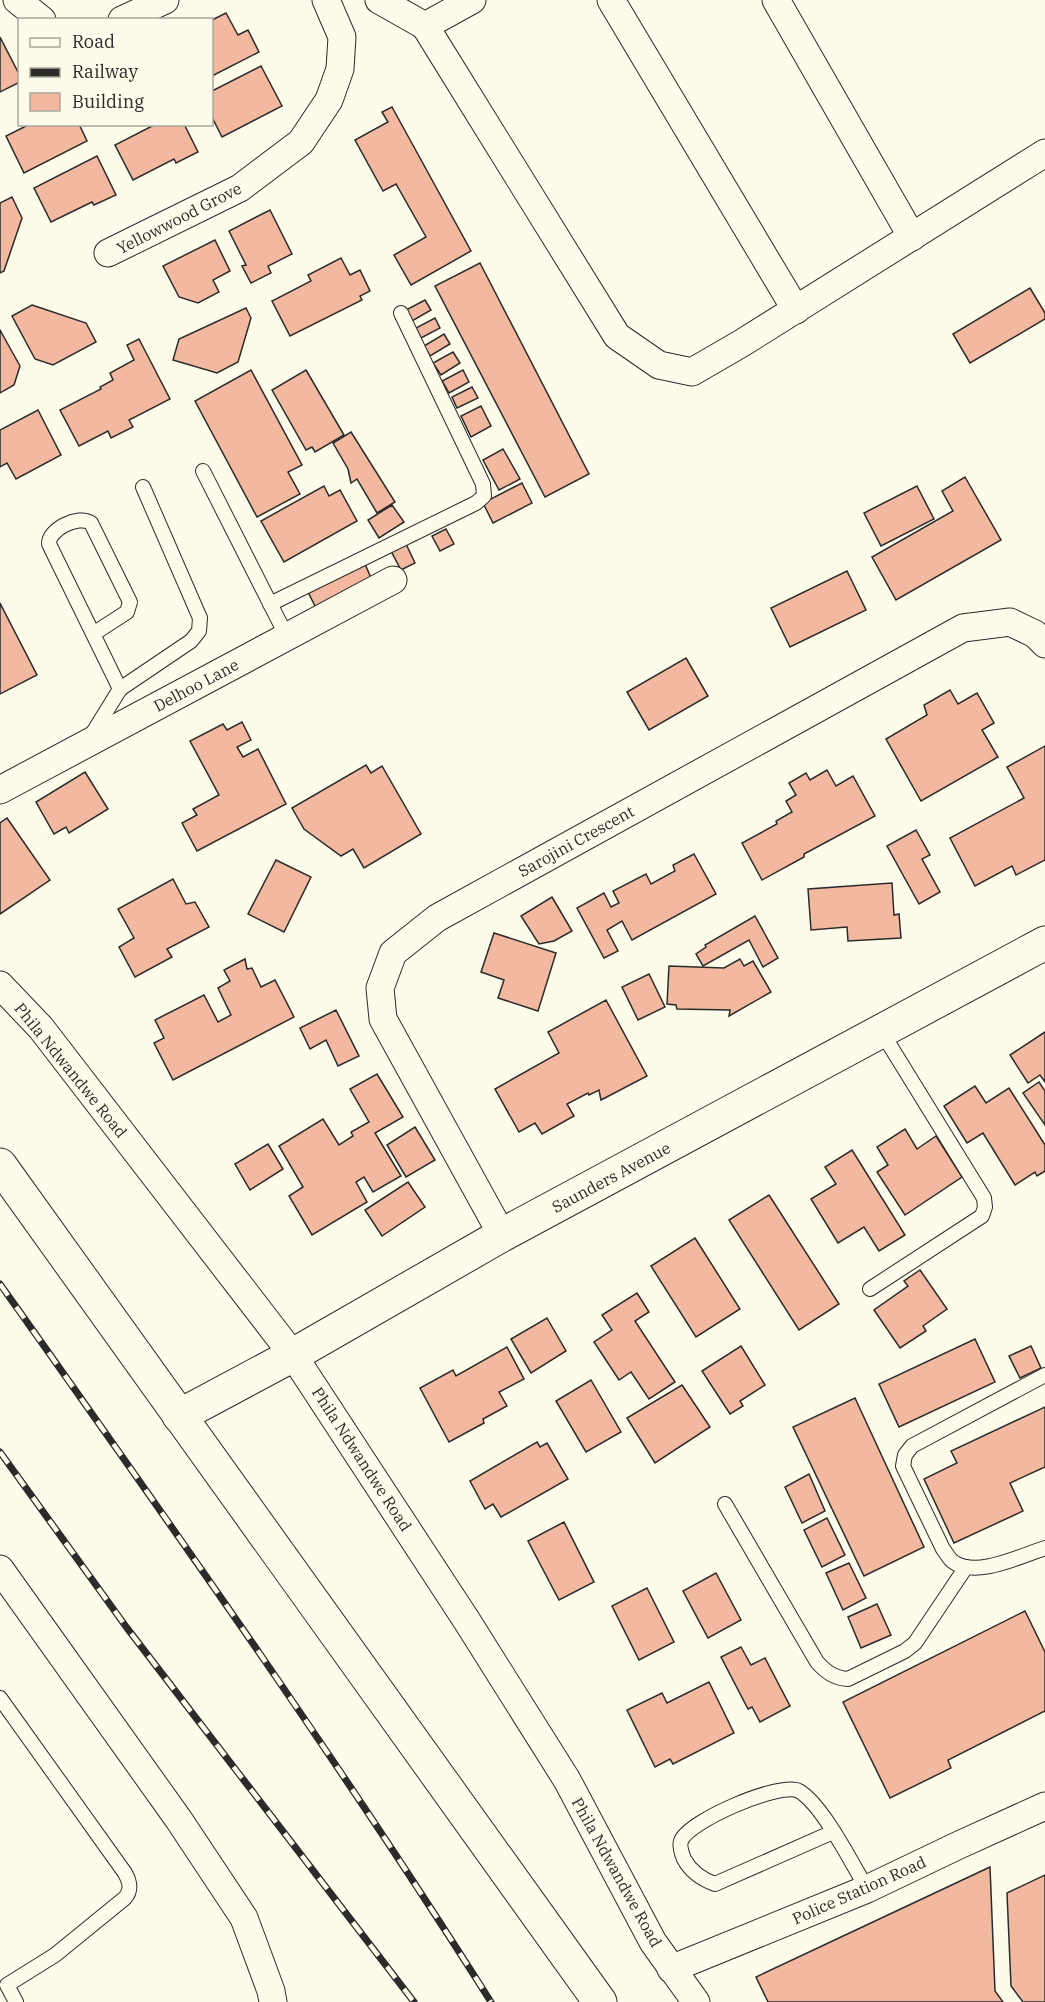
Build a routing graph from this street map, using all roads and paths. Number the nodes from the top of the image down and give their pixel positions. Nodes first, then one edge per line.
1 (17, 0) edge
2 (165, 0) edge
3 (326, 0) edge
4 (379, 0) edge
5 (471, 0) edge
6 (611, 0) edge
7 (776, 0) edge
8 (40, 18) edge
9 (126, 18) edge
10 (425, 26) junction
11 (1045, 153) edge
12 (912, 237) junction
13 (108, 254) dead end
14 (796, 310) junction
15 (401, 313) dead end
16 (203, 471) dead end
17 (143, 487) dead end
18 (393, 579) dead end
19 (270, 604) junction
20 (93, 634) junction
21 (287, 637) junction
22 (1045, 644) edge
23 (120, 688) junction
24 (86, 744) junction
25 (0, 790) edge
26 (1045, 943) edge
27 (0, 985) edge
28 (881, 1031) junction
29 (0, 1165) edge
30 (502, 1235) junction
31 (870, 1289) dead end
32 (293, 1354) junction
33 (1045, 1375) edge
34 (179, 1416) junction
35 (725, 1504) dead end
36 (1045, 1548) edge
37 (966, 1568) junction
38 (0, 1569) edge
39 (0, 1698) edge
40 (1045, 1806) edge
41 (832, 1832) junction
42 (867, 1889) junction
43 (671, 1969) junction
44 (16, 2002) edge
45 (273, 2002) edge
46 (600, 2002) edge
47 (696, 2002) edge

1 - 8 street
2 - 9 street
3 - 13 street, Yellowwood Grove
4 - 10 street
5 - 10 street
6 - 14 street
7 - 12 street
10 - 14 street
11 - 12 street
12 - 14 street
15 - 19 lane
16 - 19 lane
17 - 23 lane
18 - 21 street, Delhoo Lane
19 - 21 lane
20 - 20 lane
20 - 23 lane
21 - 24 street, Delhoo Lane
22 - 30 street, Sarojini Crescent
23 - 24 lane
24 - 25 street, Delhoo Lane
26 - 28 street, Saunders Avenue
27 - 32 street, Phila Ndwandwe Road
28 - 30 street, Saunders Avenue
28 - 31 lane
29 - 34 street
30 - 32 street, Saunders Avenue
32 - 34 street, Saunders Avenue
32 - 43 street, Phila Ndwandwe Road
33 - 37 lane
34 - 46 street
35 - 37 lane
36 - 37 lane
38 - 45 street
39 - 44 lane
40 - 42 street, Police Station Road
41 - 41 lane
41 - 42 lane
42 - 43 street, Police Station Road
43 - 47 street, Phila Ndwandwe Road

